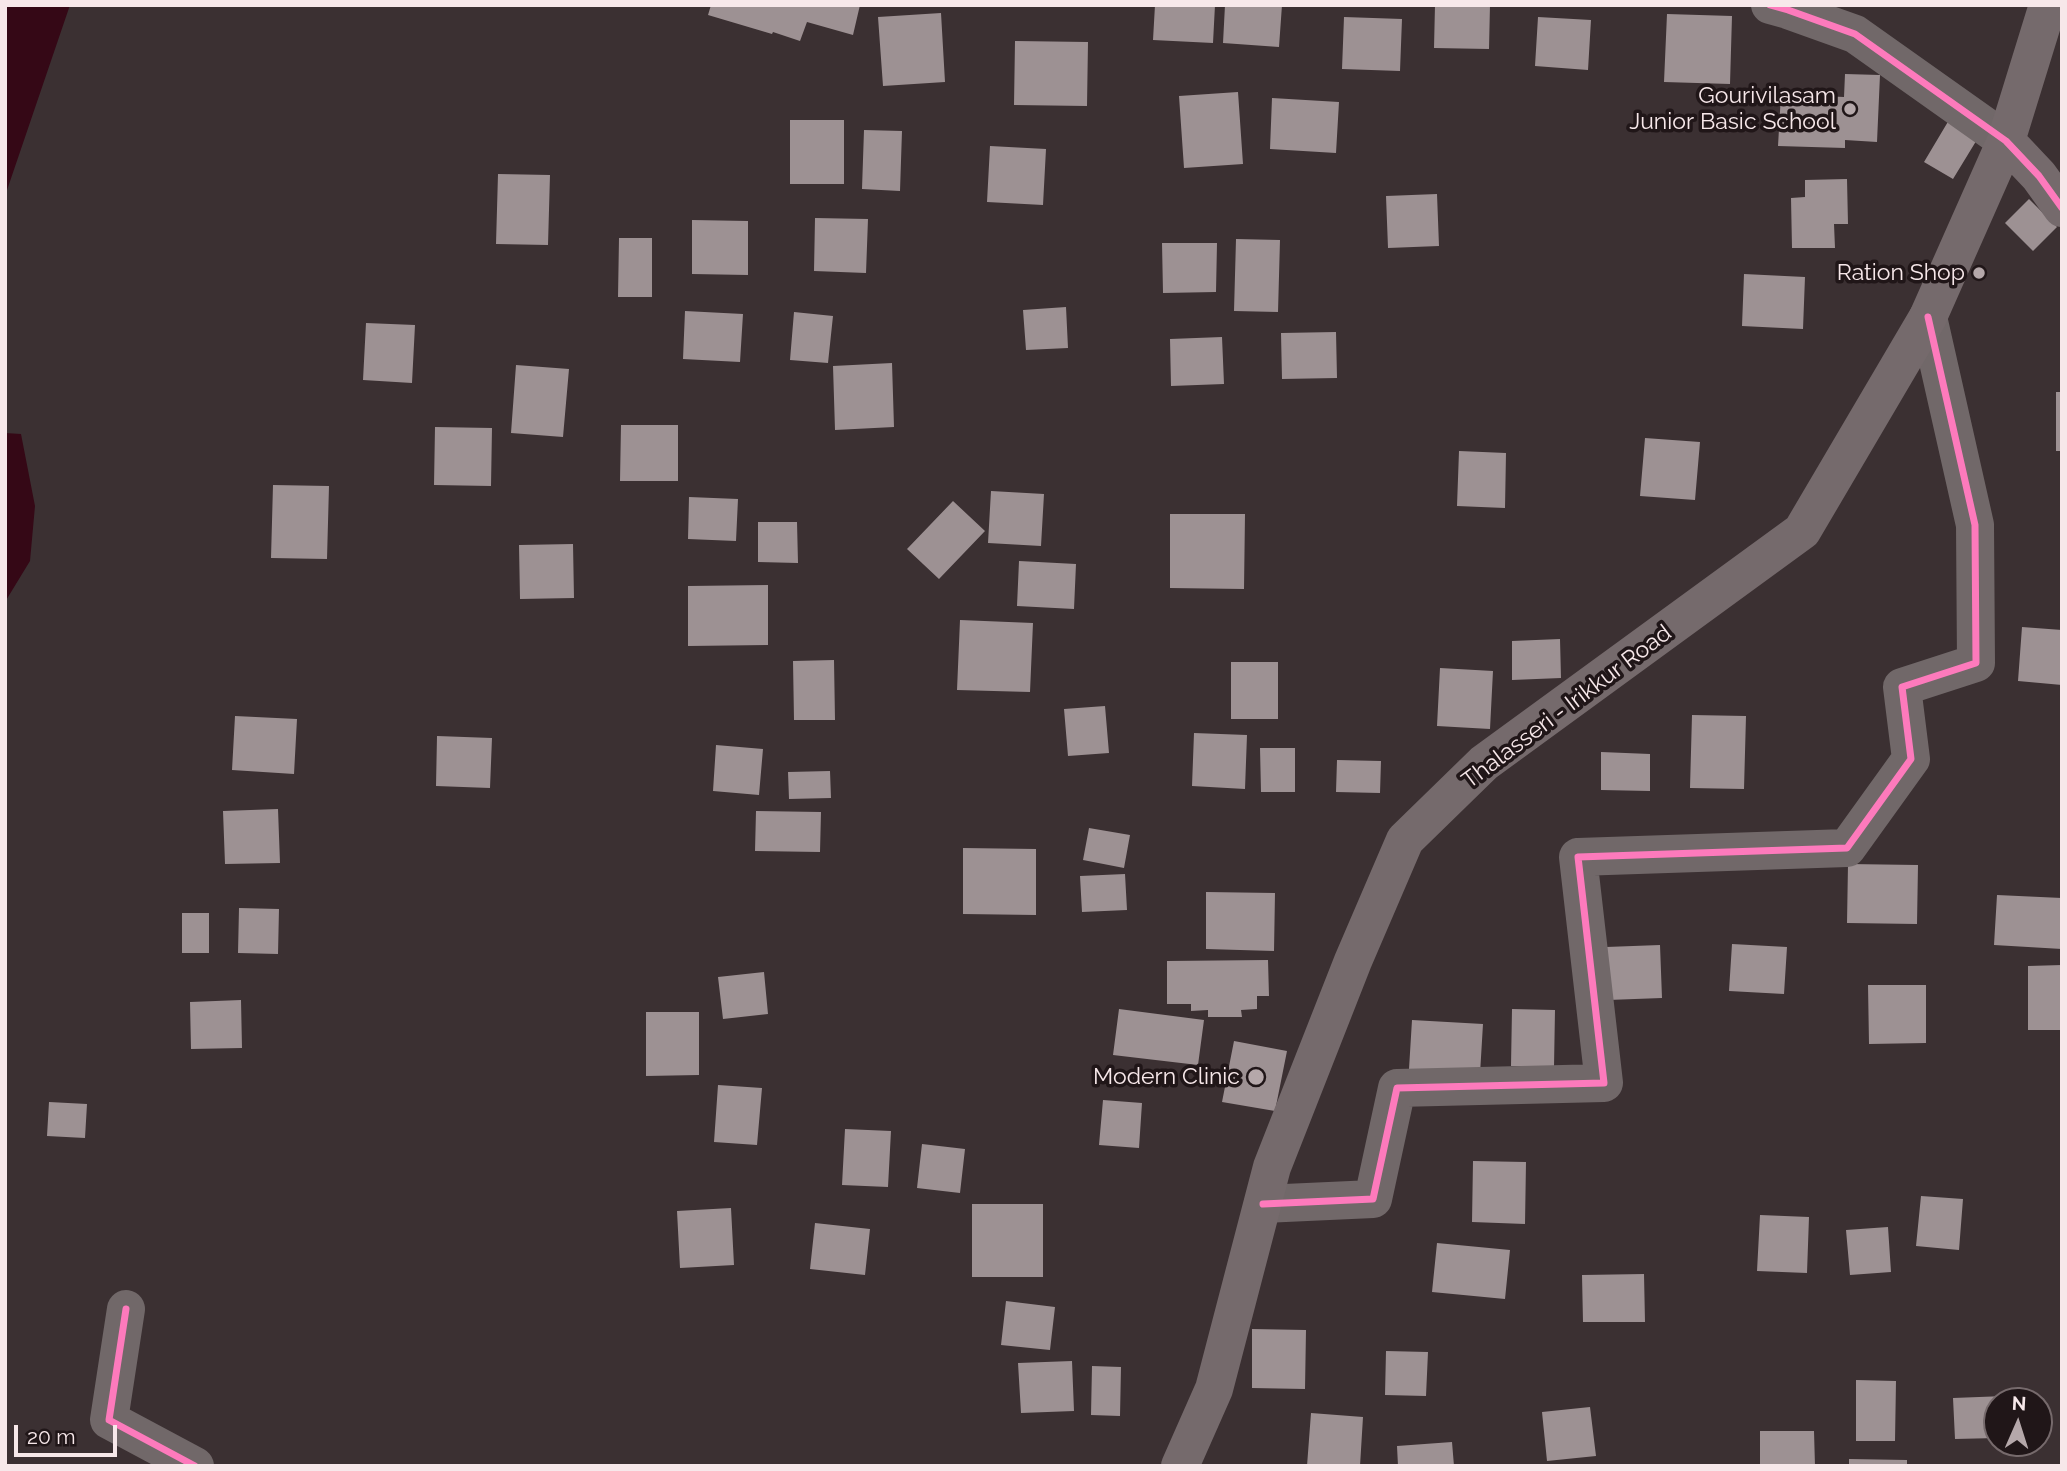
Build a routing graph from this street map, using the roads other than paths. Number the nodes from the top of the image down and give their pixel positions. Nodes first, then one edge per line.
1 (1769, 5) edge
2 (2048, 5) edge
3 (2006, 141) junction
4 (2062, 208) edge
5 (1928, 317) junction
6 (1263, 1204) junction
7 (126, 1309) dead end
8 (195, 1466) edge
9 (1180, 1466) edge

1 - 3 street
2 - 3 main road, Thalasseri - Irikkur Road
3 - 4 main road
3 - 5 main road, Thalasseri - Irikkur Road
5 - 6 main road, Thalasseri - Irikkur Road
5 - 6 street
6 - 9 main road, Thalasseri - Irikkur Road
7 - 8 street

